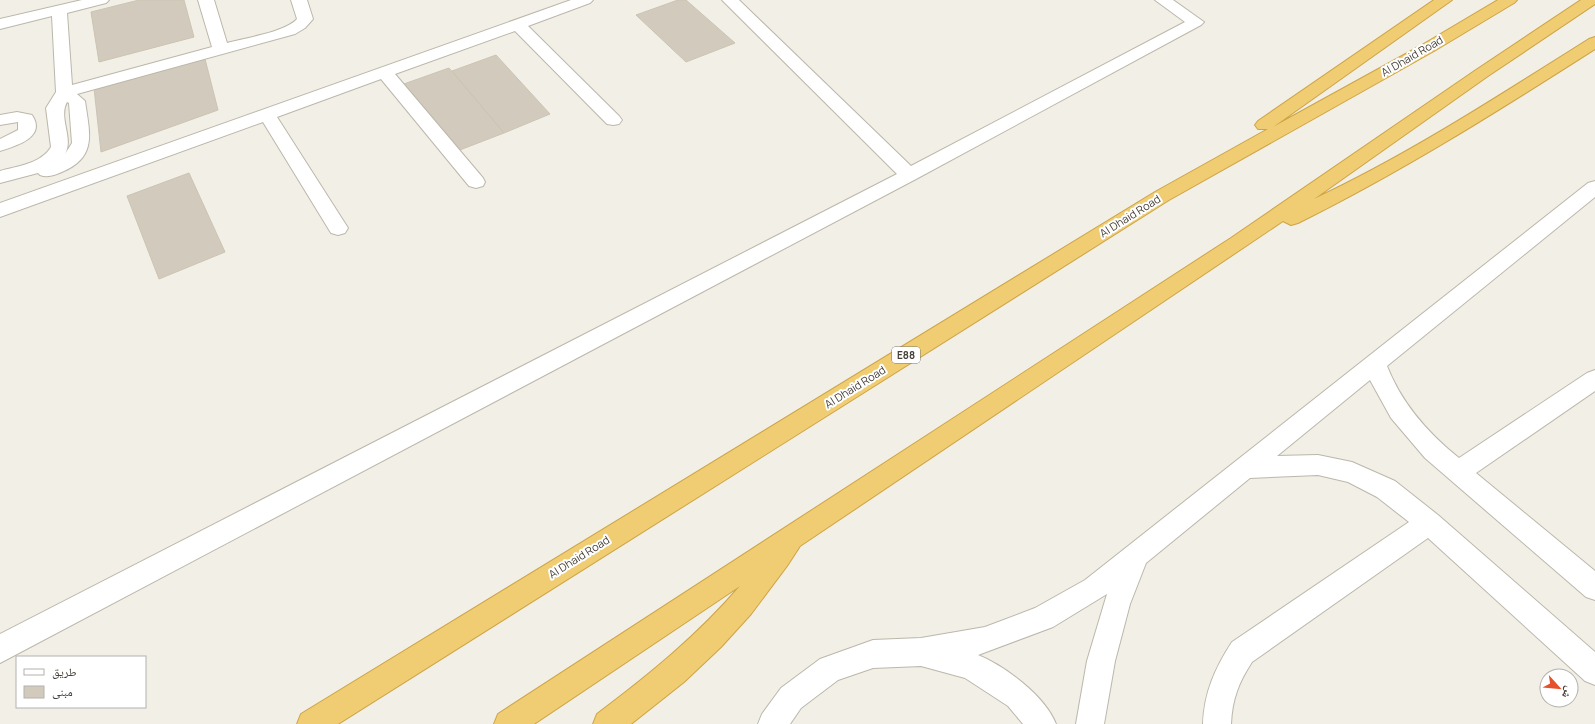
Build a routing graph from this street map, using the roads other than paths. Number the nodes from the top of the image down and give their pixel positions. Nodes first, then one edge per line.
1 (101, 0) edge
2 (206, 0) edge
3 (299, 0) edge
4 (584, 0) edge
5 (730, 0) edge
6 (1163, 0) edge
7 (1444, 0) edge
8 (1509, 0) edge
9 (1591, 0) edge
10 (59, 10) junction
11 (0, 24) edge
12 (517, 24) junction
13 (1595, 42) edge
14 (221, 49) junction
15 (384, 72) junction
16 (64, 92) junction
17 (268, 114) junction
18 (0, 120) edge
19 (613, 120) dead end
20 (0, 146) edge
21 (908, 175) junction
22 (0, 177) edge
23 (476, 182) dead end
24 (0, 186) edge
25 (1595, 187) edge
26 (1162, 196) junction
27 (0, 210) edge
28 (338, 228) dead end
29 (1238, 243) junction
30 (1375, 364) junction
31 (1595, 379) edge
32 (1244, 468) junction
33 (1459, 471) junction
34 (1429, 523) junction
35 (796, 534) junction
36 (1136, 554) junction
37 (1595, 588) edge
38 (0, 649) edge
39 (921, 652) junction
40 (1595, 671) edge
41 (311, 724) edge
42 (508, 724) edge
43 (607, 724) edge
44 (772, 724) edge
45 (1042, 724) edge
46 (1090, 724) edge
47 (1217, 724) edge

1 - 10 street
2 - 14 street
3 - 14 street
4 - 12 street
5 - 21 street
6 - 21 street
7 - 26 highway
8 - 26 highway, Al Dhaid Road / E88
9 - 29 highway
10 - 11 street
10 - 16 street
12 - 15 street
12 - 19 street
13 - 29 highway
14 - 16 street
15 - 17 street
15 - 23 street
16 - 22 street
16 - 24 street
17 - 27 street
17 - 28 street
18 - 20 street
21 - 38 street
25 - 30 street
26 - 41 highway, Al Dhaid Road / E88
29 - 35 highway
30 - 32 street
30 - 33 street
31 - 33 street
32 - 34 street
32 - 36 street
33 - 37 street
34 - 40 street
34 - 47 street
35 - 42 highway
35 - 43 highway
36 - 39 street
36 - 46 street
39 - 44 street
39 - 45 street

